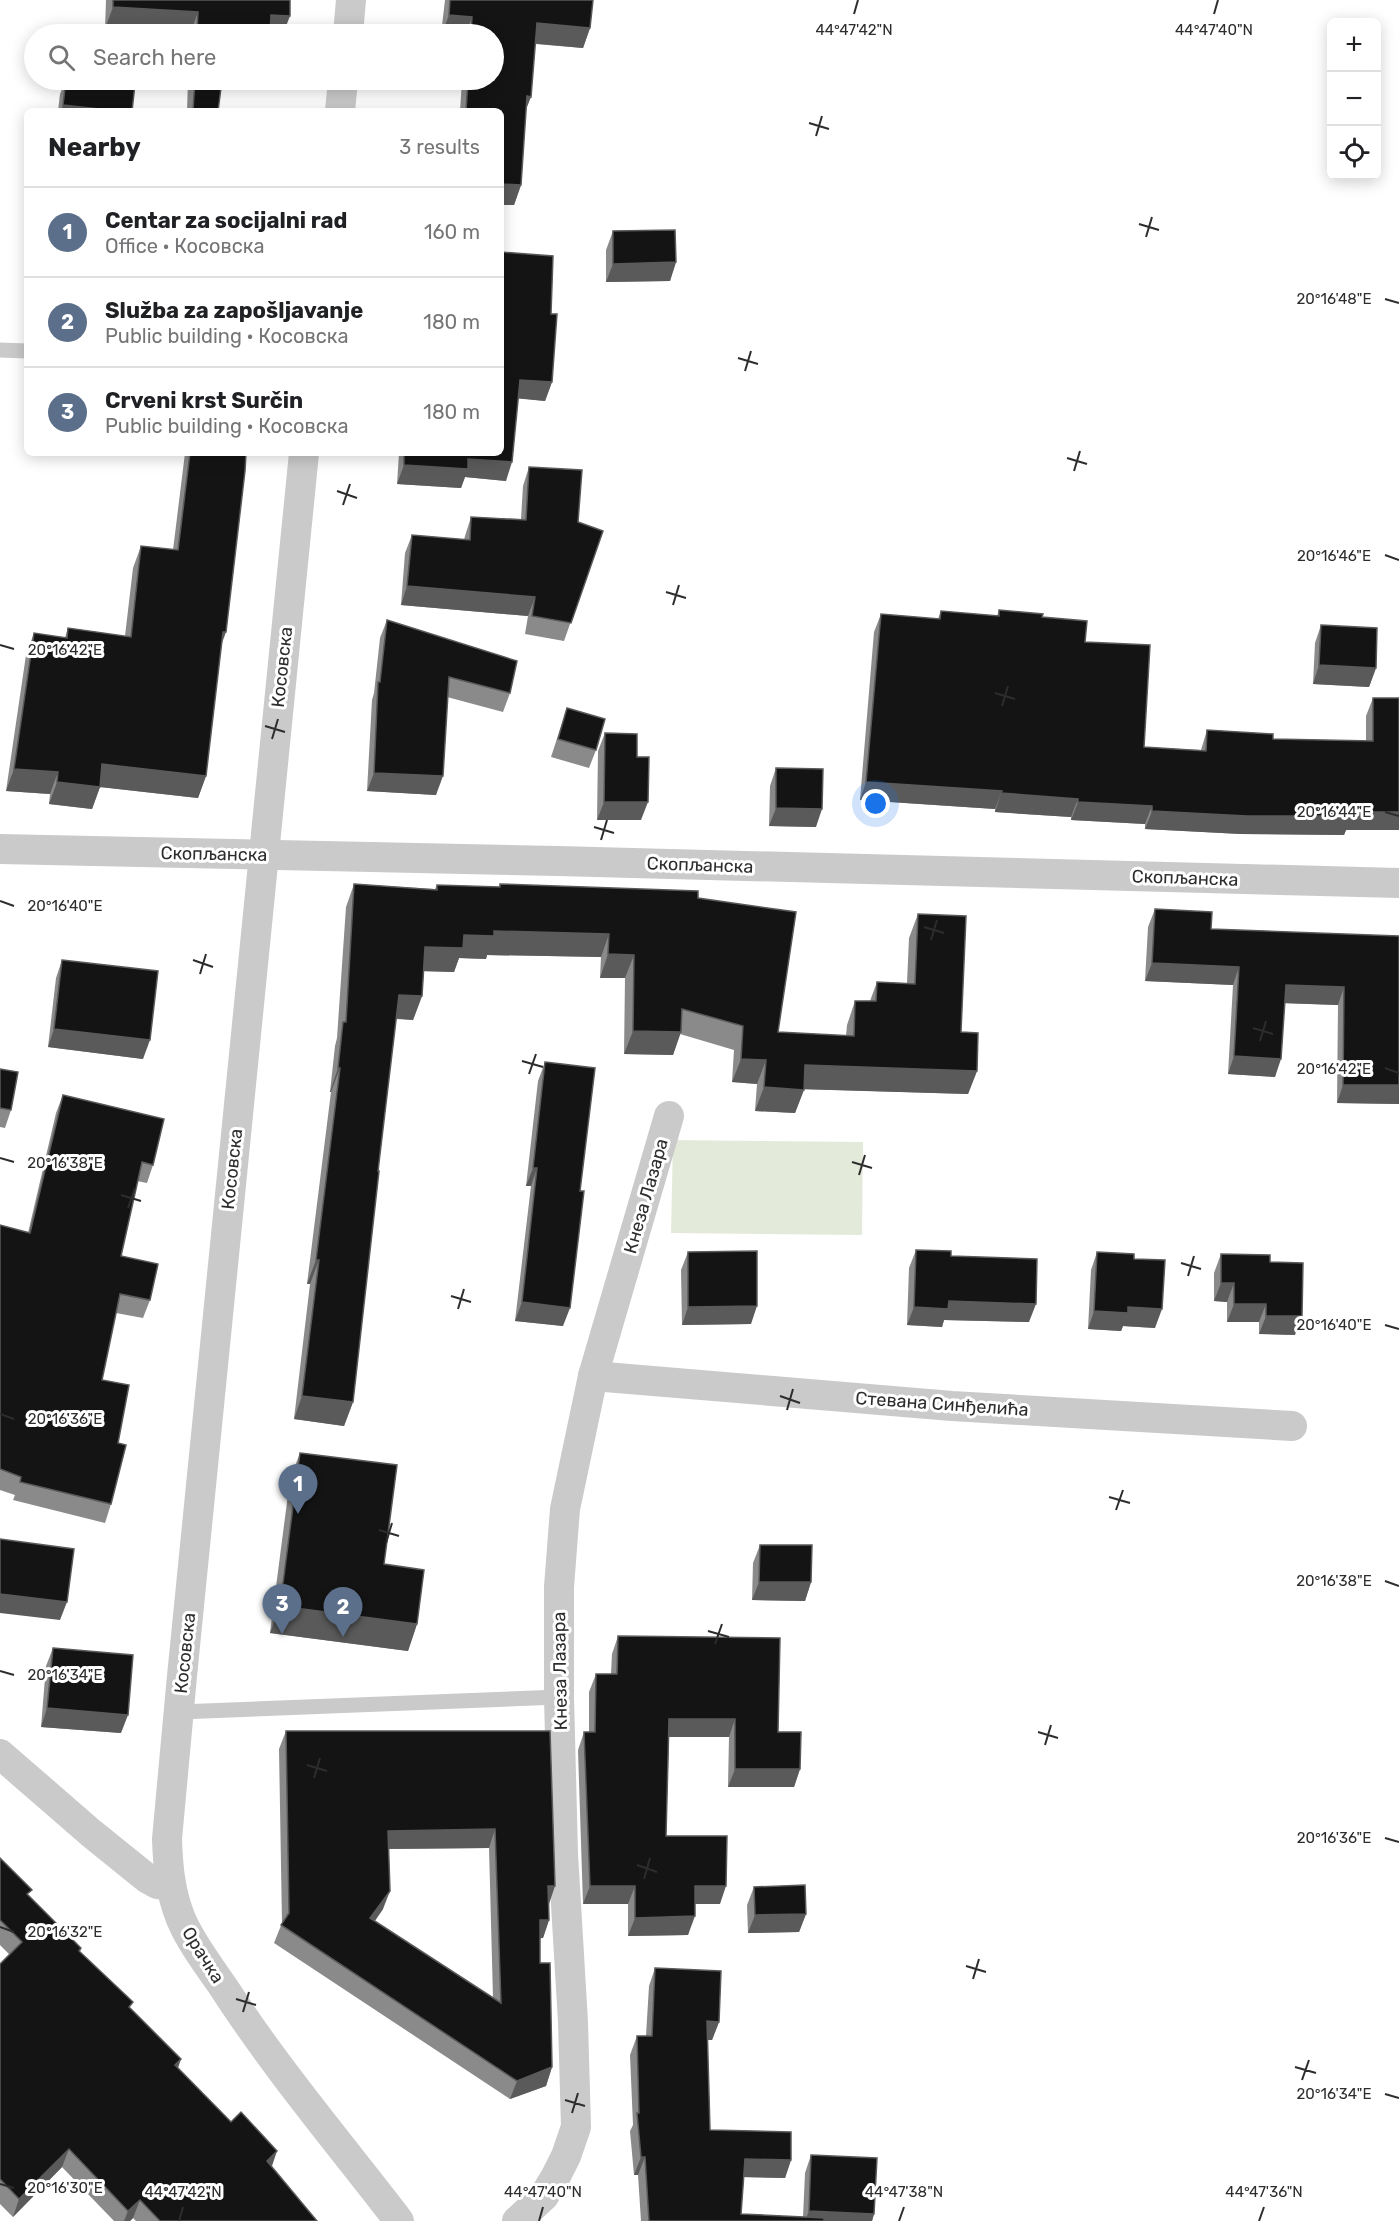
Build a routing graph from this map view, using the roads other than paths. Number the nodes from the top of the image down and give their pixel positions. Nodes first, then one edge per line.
1 (351, 0) edge
2 (349, 24) edge
3 (342, 90) edge
4 (340, 108) edge
5 (0, 350) edge
6 (24, 351) edge
7 (304, 456) edge
8 (0, 849) edge
9 (263, 855) junction
10 (1399, 883) edge
11 (669, 1116) dead end
12 (593, 1376) junction
13 (1292, 1426) dead end
14 (559, 1697) junction
15 (179, 1712) junction
16 (0, 1754) edge
17 (169, 1885) junction
18 (398, 2221) edge
19 (517, 2221) edge

1 - 2 street
3 - 4 street
5 - 6 lane
7 - 9 street, Косовска
8 - 9 street, Скопљанска
9 - 10 street, Скопљанска
9 - 15 street, Косовска
11 - 12 street, Кнеза Лазара
12 - 13 street, Стевана Синђелића
12 - 14 street, Кнеза Лазара
14 - 15 lane
14 - 19 street, Кнеза Лазара
15 - 17 street, Косовска
16 - 17 street
17 - 18 street, Орачка

